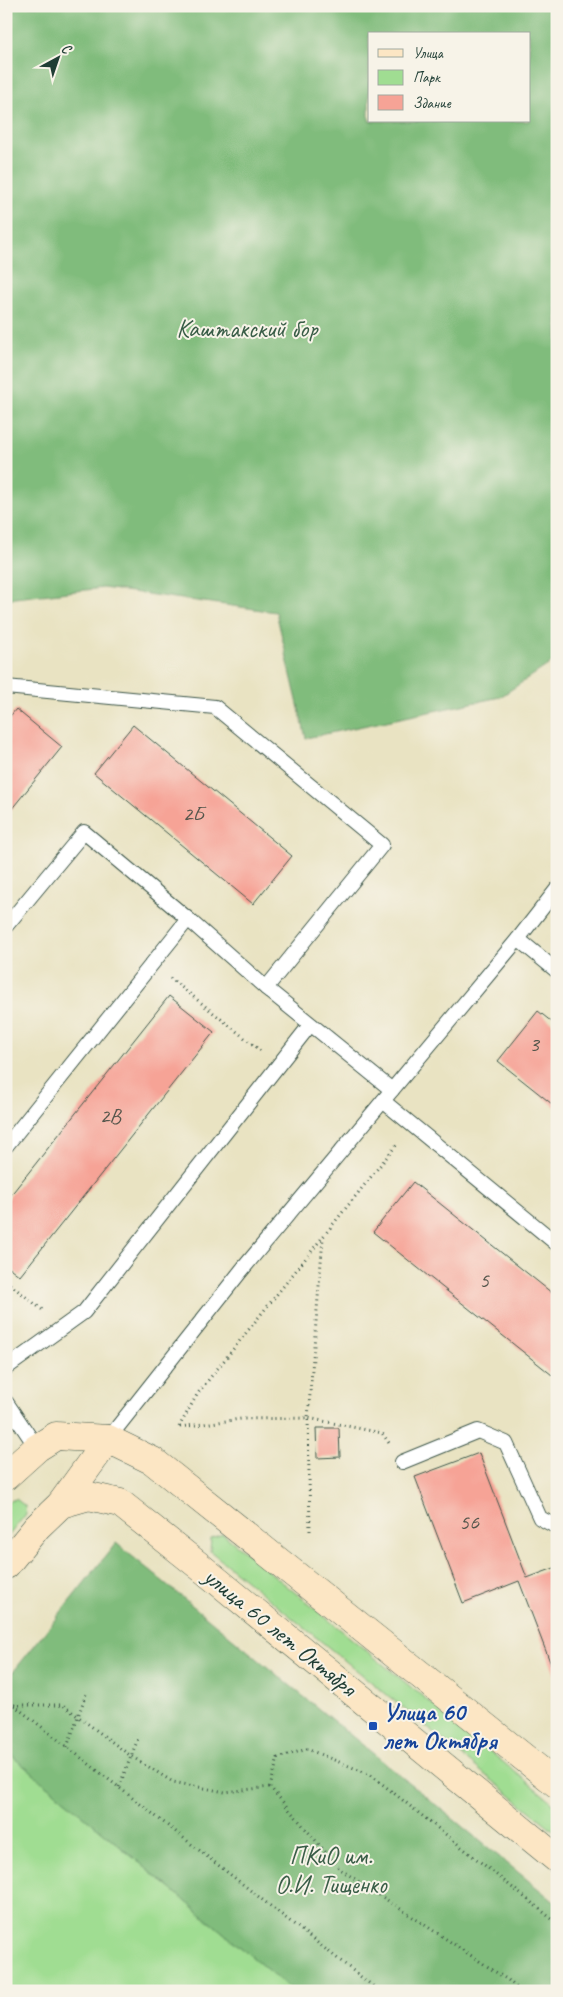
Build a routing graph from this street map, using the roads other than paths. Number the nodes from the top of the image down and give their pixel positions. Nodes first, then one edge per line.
1 (6, 687) edge
2 (557, 889) edge
3 (188, 919) junction
4 (6, 926) edge
5 (518, 938) junction
6 (557, 971) edge
7 (266, 988) junction
8 (310, 1025) junction
9 (392, 1090) junction
10 (383, 1101) junction
11 (6, 1146) edge
12 (557, 1244) edge
13 (6, 1368) edge
14 (6, 1402) edge
15 (108, 1439) junction
16 (36, 1448) junction
17 (402, 1462) road end
18 (6, 1476) edge
19 (61, 1504) junction
20 (557, 1527) edge
21 (6, 1565) edge
22 (557, 1784) edge
23 (557, 1859) edge

1 - 7 lane
2 - 5 lane
3 - 4 lane
3 - 7 lane
3 - 11 lane
5 - 6 lane
5 - 9 lane
7 - 8 lane
8 - 9 lane
8 - 13 lane
9 - 10 lane
10 - 12 lane
10 - 15 lane
14 - 16 lane
15 - 16 main road
15 - 19 main road
15 - 22 main road
16 - 18 main road
17 - 20 lane
19 - 21 main road
19 - 23 main road, улица 60 лет Октября

